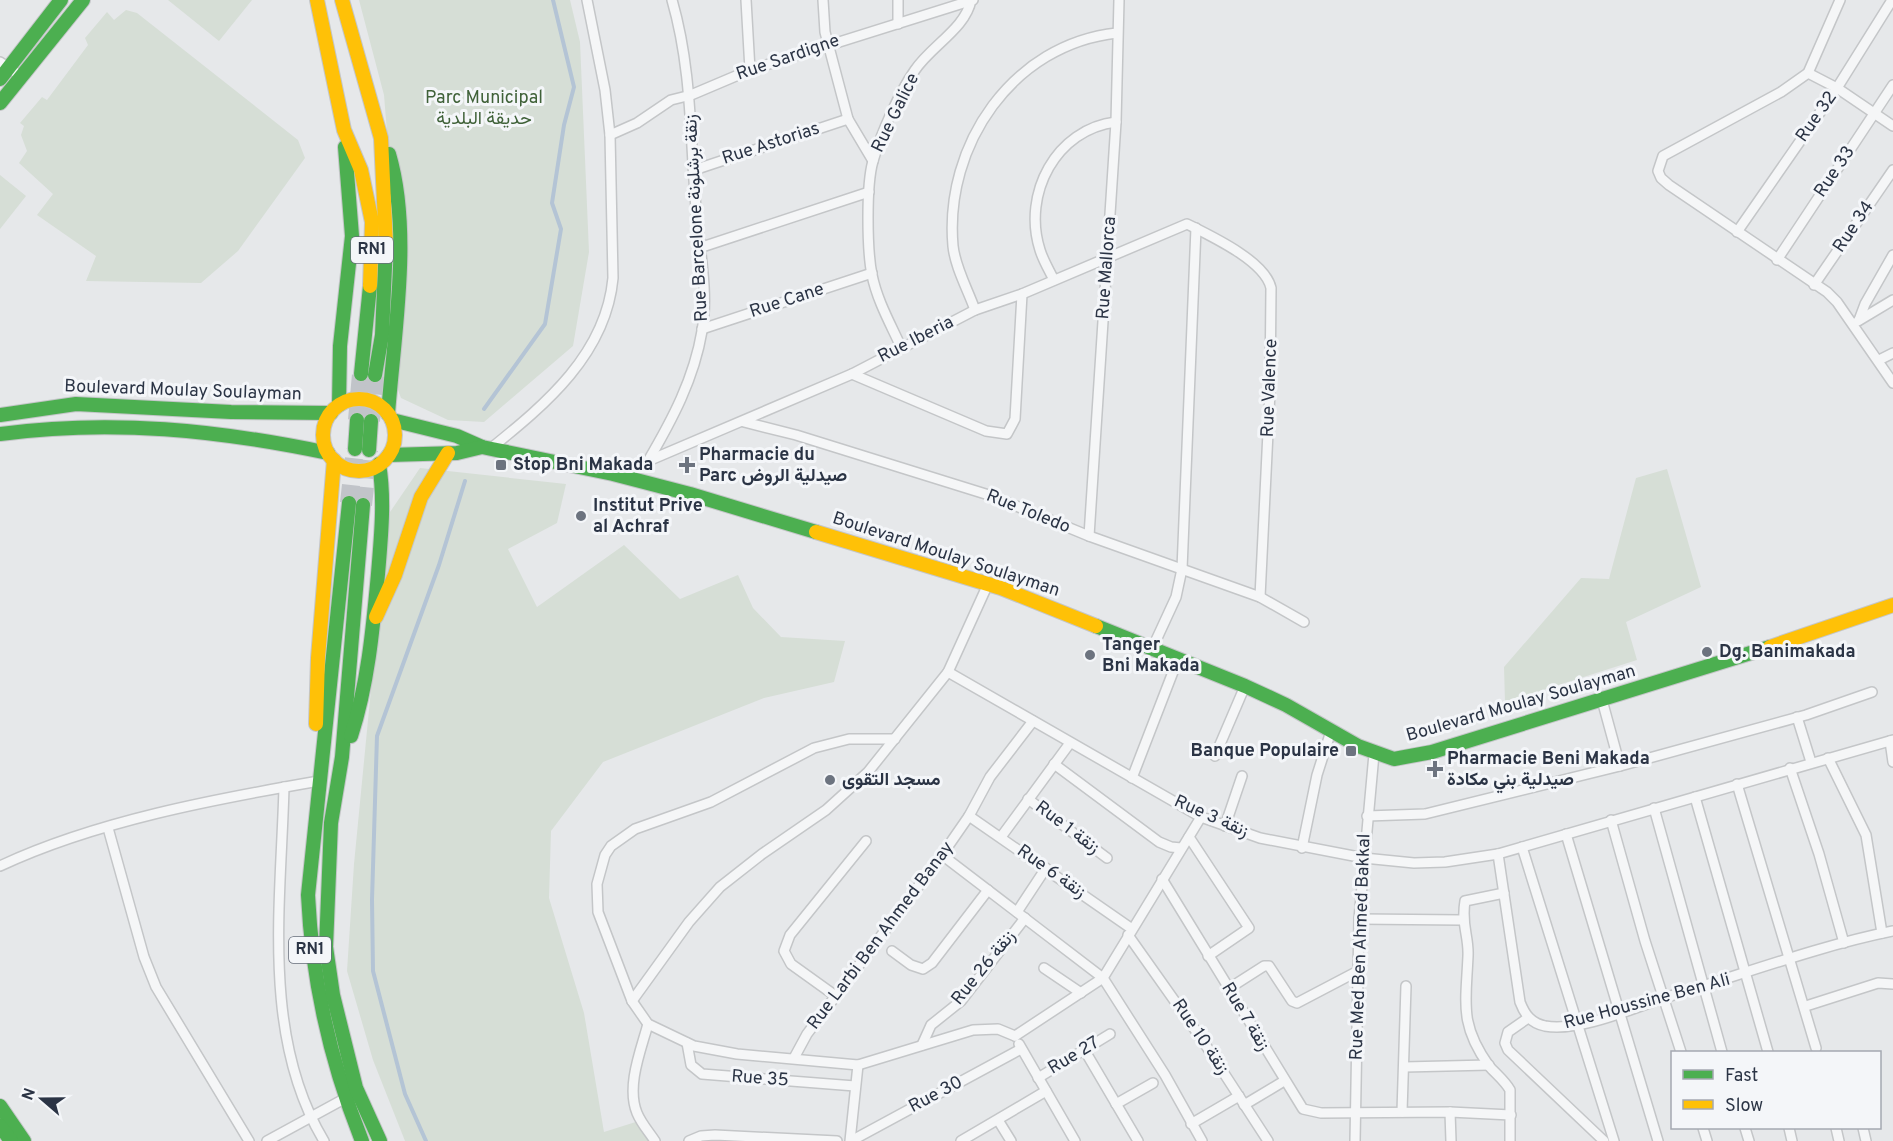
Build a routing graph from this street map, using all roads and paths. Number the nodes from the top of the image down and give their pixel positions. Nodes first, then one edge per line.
1 (61, 0) edge
2 (83, 0) edge
3 (317, 0) edge
4 (342, 0) edge
5 (587, 0) edge
6 (672, 0) edge
7 (746, 0) edge
8 (823, 0) edge
9 (898, 0) edge
10 (972, 0) edge
11 (1119, 0) edge
12 (1840, 0) edge
13 (1892, 0) edge
14 (898, 24) junction
15 (1117, 33) junction
16 (828, 44) junction
17 (5, 65) edge
18 (750, 70) junction
19 (1808, 73) junction
20 (21, 76) junction
21 (0, 80) edge
22 (1893, 85) edge
23 (1838, 88) junction
24 (691, 95) junction
25 (0, 103) edge
26 (1875, 113) junction
27 (848, 119) junction
28 (1116, 122) junction
29 (1893, 126) edge
30 (344, 130) junction
31 (610, 135) junction
32 (381, 138) junction
33 (873, 161) junction
34 (694, 170) junction
35 (1893, 170) edge
36 (869, 192) junction
37 (1192, 226) junction
38 (1737, 232) junction
39 (699, 248) junction
40 (1893, 255) edge
41 (1108, 256) junction
42 (1777, 260) junction
43 (872, 273) junction
44 (1054, 280) junction
45 (1814, 285) junction
46 (1022, 294) junction
47 (1893, 300) edge
48 (975, 310) junction
49 (1856, 322) junction
50 (702, 329) junction
51 (901, 347) junction
52 (1893, 353) edge
53 (1879, 360) junction
54 (852, 374) junction
55 (1893, 383) edge
56 (335, 409) junction
57 (0, 415) edge
58 (390, 417) junction
59 (364, 420) tunnel mouth
60 (744, 422) junction
61 (0, 434) edge
62 (486, 448) junction
63 (362, 449) tunnel mouth
64 (448, 453) junction
65 (331, 456) junction
66 (384, 460) junction
67 (648, 461) junction
68 (613, 474) junction
69 (1089, 536) junction
70 (1182, 569) junction
71 (988, 584) junction
72 (1260, 597) junction
73 (1893, 604) edge
74 (1304, 622) dead end
75 (370, 629) junction
76 (1152, 649) junction
77 (1178, 659) junction
78 (948, 672) junction
79 (1245, 686) junction
80 (1872, 692) dead end
81 (1602, 700) junction
82 (1797, 717) junction
83 (1033, 721) junction
84 (1330, 731) junction
85 (895, 739) junction
86 (1891, 741) edge
87 (1070, 743) junction
88 (322, 752) junction
89 (1374, 754) junction
90 (1215, 756) dead end
91 (342, 757) junction
92 (1828, 758) junction
93 (1811, 762) junction
94 (1893, 762) edge
95 (1054, 764) junction
96 (1620, 766) junction
97 (1790, 768) junction
98 (1242, 776) dead end
99 (1132, 778) junction
100 (319, 781) junction
101 (1737, 784) junction
102 (284, 787) junction
103 (1695, 797) junction
104 (1028, 799) junction
105 (1654, 808) junction
106 (969, 816) junction
107 (1367, 816) junction
108 (1201, 817) junction
109 (1611, 820) junction
110 (1225, 826) junction
111 (108, 828) junction
112 (1566, 834) junction
113 (1001, 837) junction
114 (1189, 837) junction
115 (866, 841) dead end
116 (1522, 847) junction
117 (1181, 848) junction
118 (1302, 848) junction
119 (1498, 854) junction
120 (942, 855) junction
121 (1107, 858) dead end
122 (1364, 858) junction
123 (0, 866) edge
124 (1046, 868) junction
125 (1162, 879) junction
126 (988, 890) junction
127 (1504, 893) junction
128 (1021, 915) junction
129 (1359, 919) junction
130 (1462, 920) junction
131 (1893, 931) edge
132 (1130, 932) junction
133 (1882, 933) junction
134 (1844, 943) junction
135 (892, 951) dead end
136 (1209, 956) junction
137 (1790, 960) junction
138 (1044, 968) dead end
139 (1358, 971) junction
140 (1746, 974) junction
141 (1103, 978) junction
142 (1893, 984) edge
143 (1406, 986) dead end
144 (1704, 987) junction
145 (1228, 989) junction
146 (1081, 993) junction
147 (837, 997) junction
148 (1665, 998) junction
149 (632, 1001) junction
150 (1806, 1005) junction
151 (1620, 1013) junction
152 (1528, 1018) junction
153 (648, 1024) junction
154 (1577, 1024) junction
155 (1110, 1034) dead end
156 (1016, 1036) junction
157 (687, 1044) junction
158 (922, 1045) junction
159 (1816, 1048) dead end
160 (1021, 1049) junction
161 (1084, 1051) junction
162 (1680, 1051) edge
163 (1721, 1051) edge
164 (1767, 1051) edge
165 (794, 1058) junction
166 (858, 1065) junction
167 (1489, 1065) junction
168 (1404, 1067) junction
169 (1038, 1078) junction
170 (1284, 1081) junction
171 (1153, 1083) dead end
172 (855, 1086) junction
173 (1046, 1091) junction
174 (344, 1098) junction
175 (1241, 1101) junction
176 (1116, 1104) junction
177 (0, 1106) edge
178 (1355, 1112) junction
179 (1402, 1112) junction
180 (1450, 1112) junction
181 (1511, 1115) junction
182 (309, 1116) junction
183 (998, 1120) junction
184 (1191, 1124) junction
185 (0, 1126) edge
186 (729, 1138) edge
187 (11, 1141) edge
188 (24, 1141) edge
189 (249, 1141) edge
190 (267, 1141) edge
191 (324, 1141) edge
192 (362, 1141) edge
193 (380, 1141) edge
194 (655, 1141) edge
195 (689, 1141) edge
196 (837, 1141) edge
197 (851, 1141) edge
198 (961, 1141) edge
199 (1011, 1141) edge
200 (1075, 1141) edge
201 (1138, 1141) edge
202 (1202, 1141) edge
203 (1268, 1141) edge
204 (1355, 1141) edge
205 (1451, 1141) edge
206 (1510, 1141) edge
207 (1605, 1141) edge
208 (1614, 1141) edge
209 (1658, 1141) edge

1 - 17 main road
2 - 20 main road
3 - 30 main road, RN1
4 - 32 main road, RN1
5 - 31 street
6 - 24 street, Rue Barcelone زنقة برشلونة
7 - 18 street
8 - 16 street
9 - 14 street
10 - 14 street, Rue Sardigne
10 - 33 street, Rue Galice
11 - 15 street, Rue Mallorca
12 - 19 street
13 - 23 street, Rue 32
14 - 16 street, Rue Sardigne
15 - 28 street, Rue Mallorca
15 - 48 street
16 - 18 street, Rue Sardigne
16 - 27 street
17 - 20 street
17 - 21 main road
18 - 24 street, Rue Sardigne
19 - 23 street
19 - 38 street
20 - 25 main road
22 - 26 street, Rue 33
23 - 26 street
23 - 38 street, Rue 32
24 - 31 street, Rue Sardigne
24 - 34 street, Rue Barcelone زنقة برشلونة
26 - 29 street
26 - 42 street, Rue 33
27 - 33 street
27 - 34 street, Rue Astorias
28 - 41 street, Rue Mallorca
28 - 44 street
30 - 32 main road, RN1
30 - 56 main road
31 - 62 street
32 - 58 main road
33 - 36 street, Rue Galice
34 - 39 street, Rue Barcelone زنقة برشلونة
35 - 45 street, Rue 34
36 - 39 street
36 - 43 street, Rue Galice
37 - 41 street, Rue Iberia
37 - 70 street
37 - 72 street, Rue Valence
38 - 42 street
39 - 50 street, Rue Barcelone زنقة برشلونة
40 - 49 street
41 - 44 street, Rue Iberia
41 - 69 street, Rue Mallorca
42 - 45 street
43 - 50 street, Rue Cane
43 - 51 street, Rue Galice
44 - 46 street, Rue Iberia
45 - 49 street
46 - 48 street, Rue Iberia
46 - 54 street
47 - 49 street
48 - 51 street, Rue Iberia
49 - 53 street
50 - 67 street, Rue Barcelone زنقة برشلونة
51 - 54 street, Rue Iberia
52 - 53 street
53 - 55 street
54 - 60 street, Rue Iberia
56 - 57 main road, Boulevard Moulay Soulayman
56 - 58 main road
56 - 65 main road
58 - 62 main road, Boulevard Moulay Soulayman
58 - 66 main road
59 - 63 main road
60 - 67 street, Rue Iberia
60 - 69 street, Rue Toledo
61 - 65 main road, Boulevard Moulay Soulayman
62 - 64 main road, Boulevard Moulay Soulayman
62 - 68 main road, Boulevard Moulay Soulayman
64 - 66 main road, Boulevard Moulay Soulayman
64 - 75 main road
65 - 66 main road
65 - 88 main road
66 - 75 main road
67 - 68 street
68 - 71 main road, Boulevard Moulay Soulayman
69 - 70 street, Rue Toledo
70 - 72 street, Rue Toledo
70 - 76 street
71 - 76 main road, Boulevard Moulay Soulayman
71 - 78 street
72 - 74 street, Rue Toledo
73 - 81 main road, Boulevard Moulay Soulayman
75 - 91 main road
76 - 77 main road, Boulevard Moulay Soulayman
77 - 79 main road, Boulevard Moulay Soulayman
77 - 99 street
78 - 83 street, Rue 3 زنقة
78 - 85 street
79 - 84 main road, Boulevard Moulay Soulayman
79 - 90 street
80 - 82 street
81 - 89 main road, Boulevard Moulay Soulayman
81 - 96 street
82 - 93 street
82 - 96 street
83 - 87 street, Rue 3 زنقة
83 - 106 street, Rue Larbi Ben Ahmed Banay
84 - 89 main road, Boulevard Moulay Soulayman
84 - 118 street
85 - 149 street
85 - 149 street
86 - 92 street, Rue 3 زنقة
86 - 94 street
87 - 95 street
87 - 99 street, Rue 3 زنقة
88 - 91 main road, RN1
88 - 100 main road, RN1
89 - 107 street, Rue Med Ben Ahmed Bakkal
91 - 193 main road, RN1
92 - 93 street, Rue 3 زنقة
92 - 133 street
93 - 97 street, Rue 3 زنقة
95 - 104 street
95 - 117 street
96 - 107 street
97 - 101 street, Rue 3 زنقة
97 - 134 street
98 - 110 street
99 - 108 street, Rue 3 زنقة
100 - 102 street
100 - 174 main road, RN1
101 - 103 street, Rue 3 زنقة
101 - 137 street
102 - 111 street
102 - 182 street
103 - 105 street, Rue 3 زنقة
103 - 140 street
104 - 113 street
104 - 121 street, Rue 1 زنقة
105 - 109 street, Rue 3 زنقة
105 - 144 street
106 - 113 street, Rue 6 زنقة
106 - 120 street, Rue Larbi Ben Ahmed Banay
107 - 122 street, Rue Med Ben Ahmed Bakkal
108 - 110 street, Rue 3 زنقة
108 - 114 street
109 - 112 street, Rue 3 زنقة
109 - 148 street
110 - 118 street, Rue 3 زنقة
111 - 123 street
111 - 189 street
112 - 116 street, Rue 3 زنقة
112 - 151 street
113 - 124 street, Rue 6 زنقة
114 - 117 street
114 - 136 street
115 - 147 street
116 - 119 street, Rue 3 زنقة
116 - 154 street
117 - 125 street
118 - 122 street, Rue 3 زنقة
119 - 122 street, Rue 3 زنقة
119 - 127 street
120 - 126 street
120 - 147 street, Rue Larbi Ben Ahmed Banay
122 - 129 street, Rue Med Ben Ahmed Bakkal
124 - 128 street, Rue 26 زنقة
124 - 132 street, Rue 6 زنقة
125 - 132 street
125 - 136 street, Rue 7 زنقة
126 - 128 street
126 - 135 street
127 - 130 street
127 - 152 street
128 - 141 street
128 - 158 street, Rue 26 زنقة
129 - 130 street
129 - 139 street, Rue Med Ben Ahmed Bakkal
130 - 167 street
131 - 133 street, Rue Houssine Ben Ali
132 - 141 street
132 - 175 street, Rue 10 زنقة
133 - 134 street, Rue Houssine Ben Ali
134 - 137 street, Rue Houssine Ben Ali
136 - 145 street, Rue 7 زنقة
137 - 140 street, Rue Houssine Ben Ali
137 - 150 street
138 - 146 street
139 - 145 street
139 - 178 street, Rue Med Ben Ahmed Bakkal
140 - 144 street, Rue Houssine Ben Ali
140 - 164 street
141 - 146 street
141 - 184 street
142 - 150 street
143 - 168 street
144 - 148 street, Rue Houssine Ben Ali
144 - 163 street
145 - 170 street, Rue 7 زنقة
146 - 156 street
147 - 165 street, Rue Larbi Ben Ahmed Banay
148 - 151 street, Rue Houssine Ben Ali
148 - 162 street
149 - 153 street
150 - 159 street
151 - 154 street, Rue Houssine Ben Ali
151 - 209 street
152 - 154 street, Rue Houssine Ben Ali
152 - 207 street
153 - 157 street
153 - 194 street
154 - 208 street
155 - 161 street, Rue 27
156 - 158 street
156 - 160 street
157 - 165 street
157 - 172 street, Rue 35
158 - 166 street
160 - 169 street
160 - 197 street, Rue 30
161 - 169 street, Rue 27
161 - 176 street
165 - 166 street
166 - 172 street
167 - 168 street
167 - 181 street
168 - 179 street
169 - 173 street
170 - 175 street
170 - 178 street, Rue 7 زنقة
171 - 176 street
172 - 197 street
173 - 183 street
173 - 200 street
174 - 182 street
174 - 192 main road, RN1
175 - 184 street
175 - 203 street, Rue 10 زنقة
176 - 201 street
177 - 188 main road
178 - 179 street
178 - 204 street, Rue Med Ben Ahmed Bakkal
179 - 180 street
180 - 181 street
180 - 205 street
181 - 206 street
182 - 190 street
182 - 191 street
183 - 198 street
183 - 199 street
184 - 202 street
185 - 187 main road
186 - 195 street
186 - 196 street

